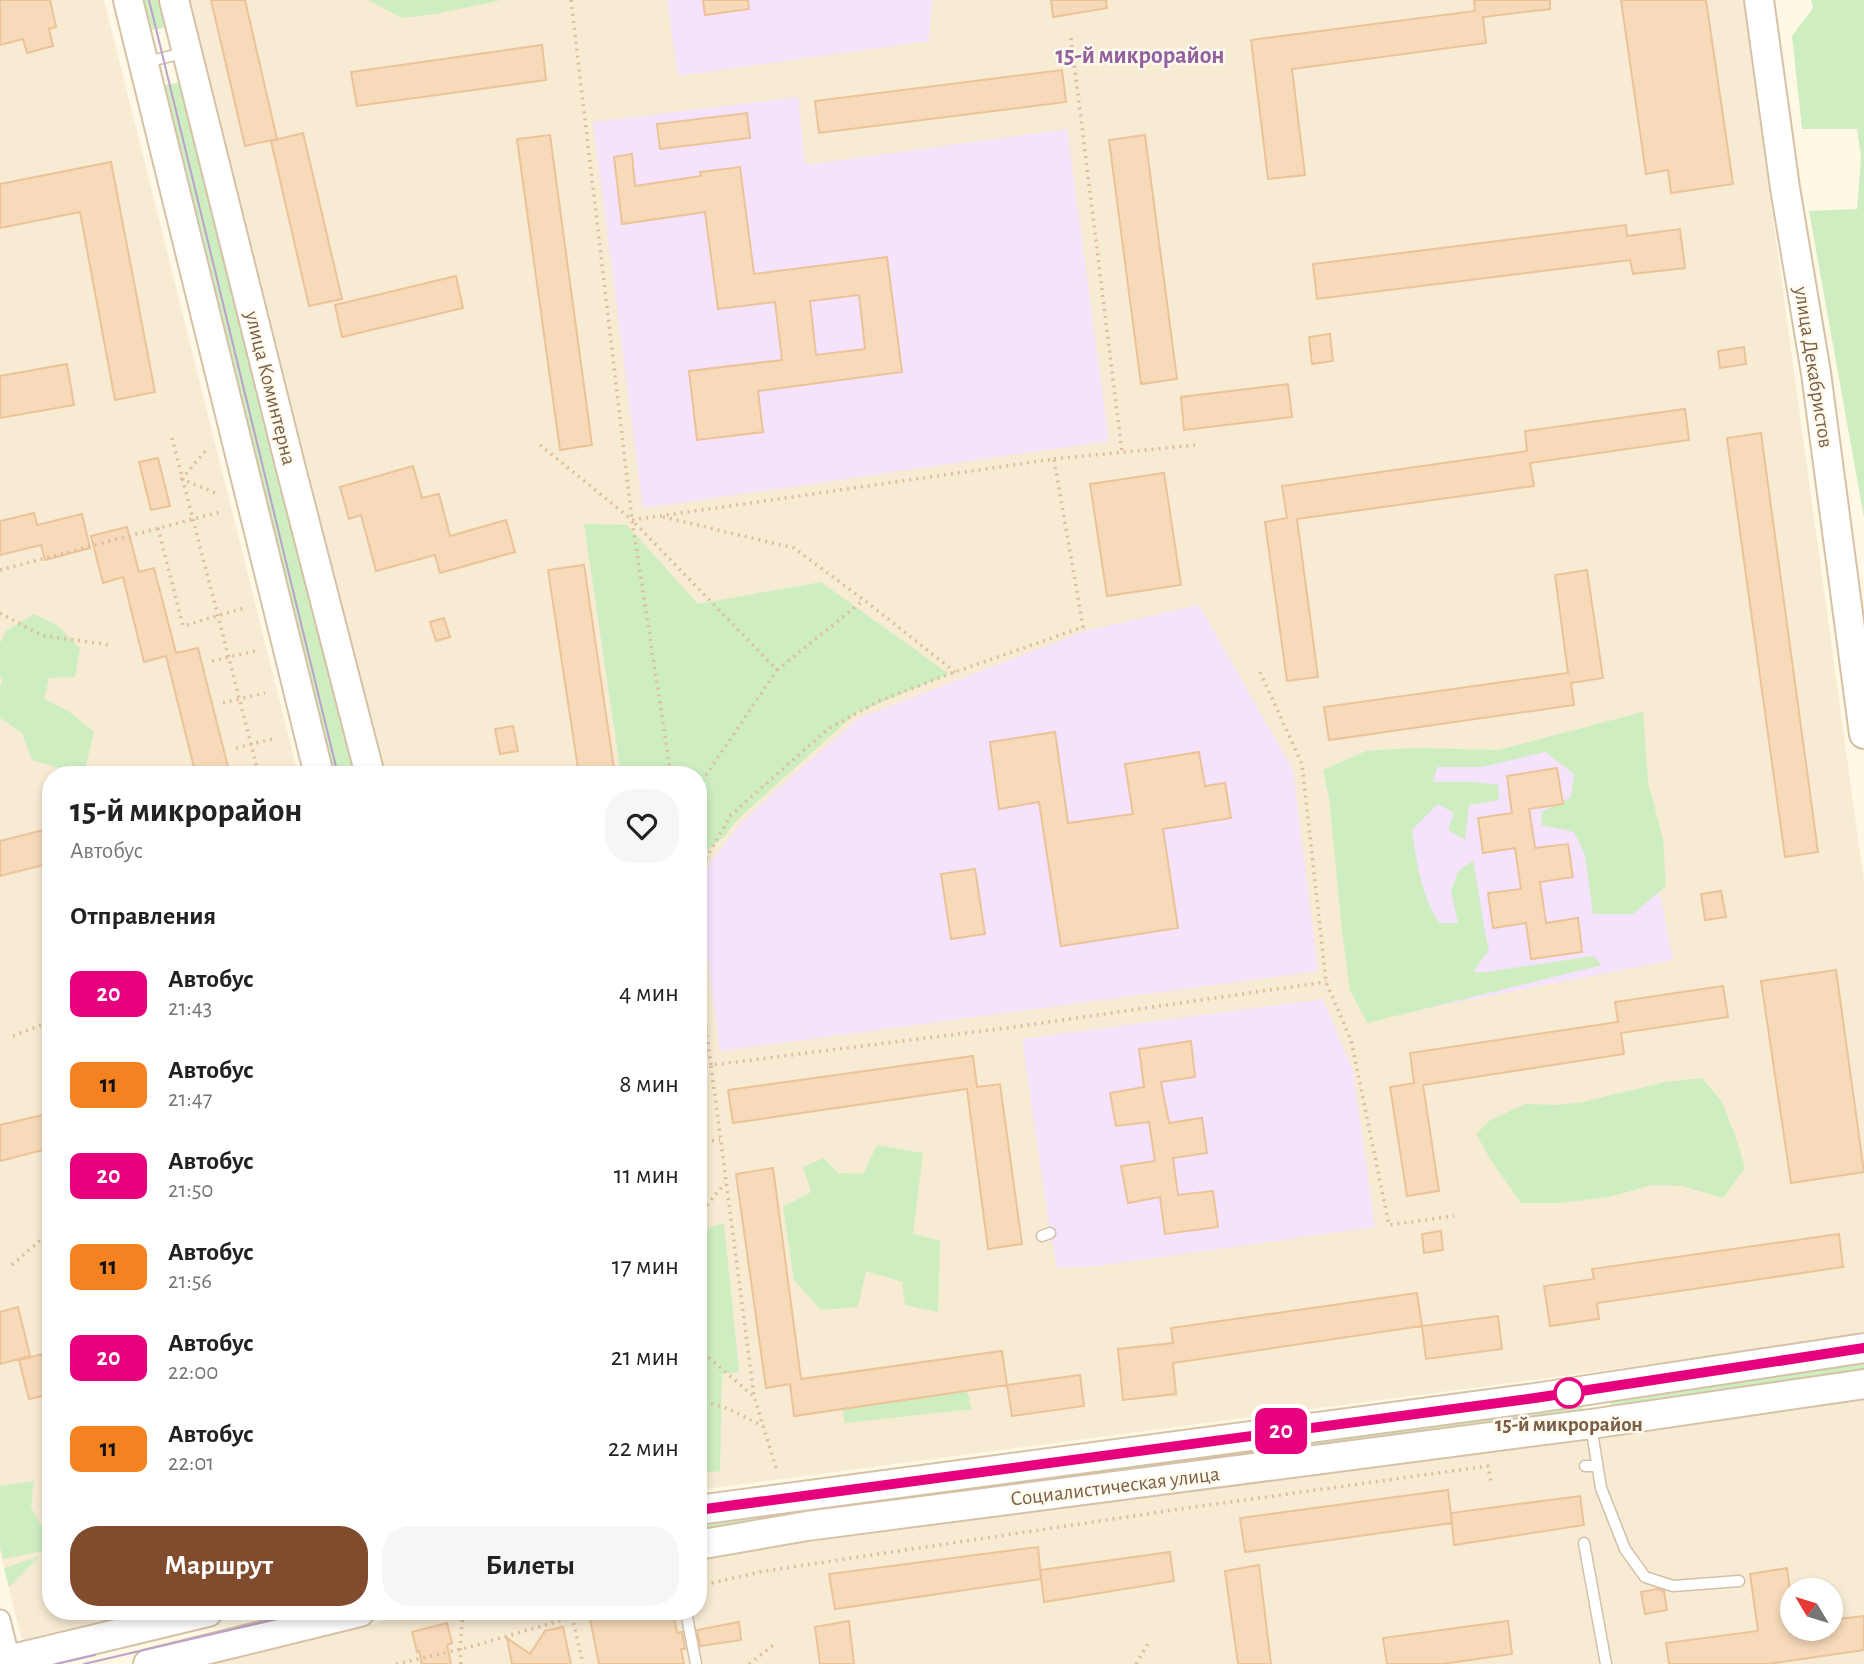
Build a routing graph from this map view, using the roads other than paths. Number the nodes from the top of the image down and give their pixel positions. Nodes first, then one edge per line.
1 (128, 0) edge
2 (174, 0) edge
3 (1759, 0) edge
4 (187, 52) junction
5 (143, 63) junction
6 (1864, 734) edge
7 (316, 766) edge
8 (368, 766) edge
9 (1864, 1348) edge
10 (1864, 1384) edge
11 (1591, 1424) junction
12 (1585, 1466) dead end
13 (1597, 1466) junction
14 (707, 1509) edge
15 (707, 1543) edge
16 (1584, 1543) dead end
17 (1739, 1581) dead end
18 (0, 1620) edge
19 (176, 1620) edge
20 (327, 1620) edge
21 (688, 1620) edge
22 (7, 1662) edge
23 (148, 1664) edge
24 (696, 1664) edge
25 (1606, 1664) edge

1 - 5 street
2 - 4 street, улица Коминтерна
3 - 6 street, улица Декабристов
4 - 5 lane
4 - 8 street, улица Коминтерна
5 - 7 street
9 - 14 street, Социалистическая улица
10 - 11 street, Социалистическая улица
11 - 13 lane
11 - 15 street, Социалистическая улица
12 - 13 lane
13 - 17 lane
16 - 25 lane
18 - 22 street
19 - 22 street
20 - 23 street
21 - 24 lane

